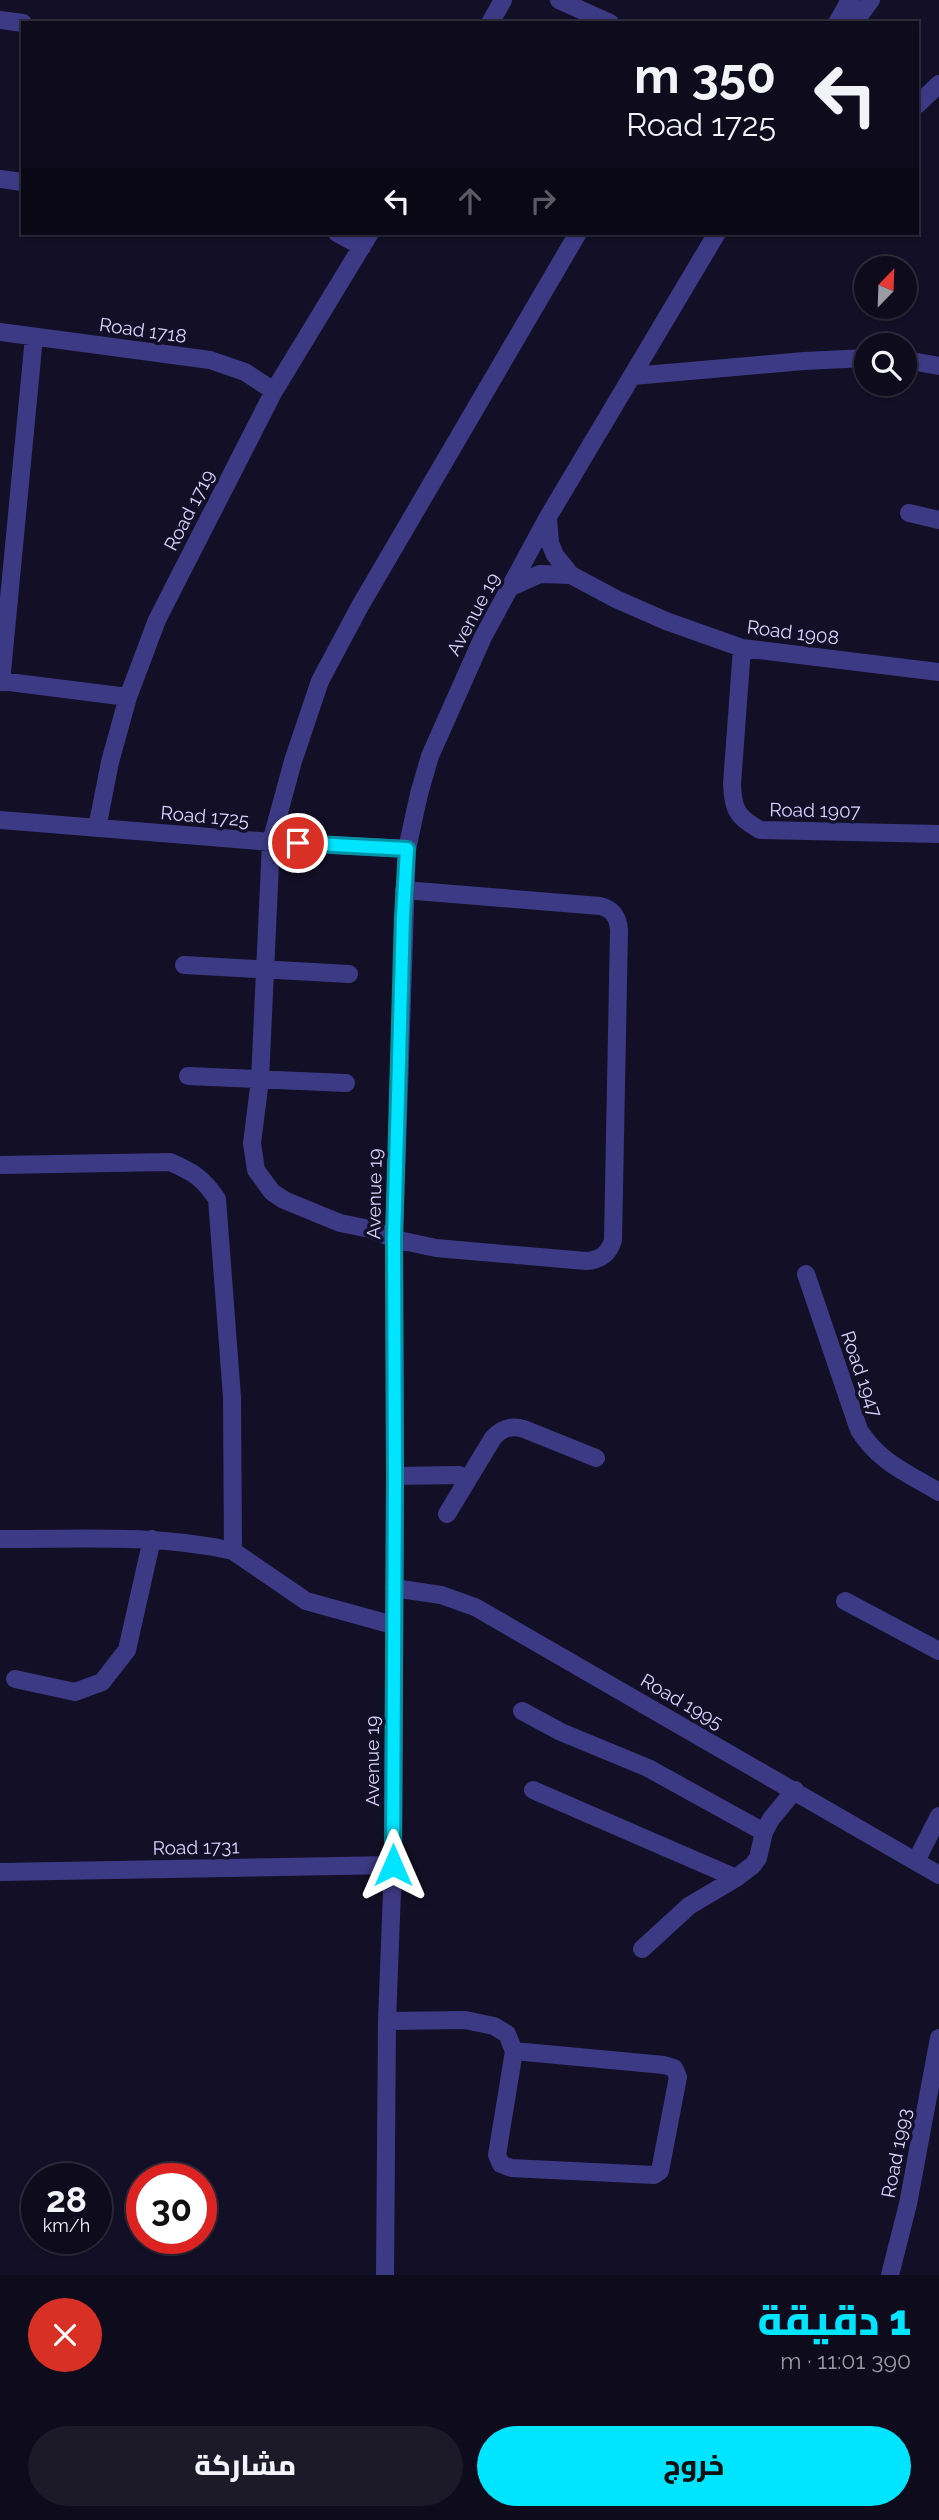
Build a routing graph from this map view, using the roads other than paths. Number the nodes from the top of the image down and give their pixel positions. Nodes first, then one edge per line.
1 (503, 0) edge
2 (559, 0) edge
3 (850, 0) edge
4 (871, 0) edge
5 (0, 20) edge
6 (491, 21) edge
7 (606, 21) edge
8 (838, 21) edge
9 (855, 21) edge
10 (21, 23) edge
11 (939, 84) edge
12 (919, 104) edge
13 (0, 179) edge
14 (21, 182) edge
15 (345, 235) edge
16 (577, 235) edge
17 (716, 235) edge
18 (366, 240) edge
19 (0, 332) edge
20 (34, 337) junction
21 (854, 359) edge
22 (917, 362) edge
23 (939, 366) edge
24 (633, 376) junction
25 (274, 391) junction
26 (909, 513) dead end
27 (548, 517) junction
28 (939, 520) edge
29 (572, 575) junction
30 (511, 586) junction
31 (742, 648) junction
32 (939, 672) edge
33 (0, 681) edge
34 (128, 697) junction
35 (0, 820) edge
36 (97, 828) junction
37 (939, 834) edge
38 (271, 842) junction
39 (407, 849) junction
40 (404, 890) junction
41 (184, 965) dead end
42 (264, 970) junction
43 (349, 974) dead end
44 (188, 1076) dead end
45 (260, 1080) junction
46 (346, 1083) dead end
47 (0, 1166) edge
48 (394, 1239) junction
49 (806, 1274) dead end
50 (596, 1458) dead end
51 (395, 1476) junction
52 (468, 1479) junction
53 (939, 1492) edge
54 (447, 1514) dead end
55 (0, 1539) edge
56 (152, 1539) junction
57 (233, 1551) junction
58 (394, 1588) junction
59 (845, 1601) dead end
60 (393, 1625) junction
61 (939, 1651) edge
62 (15, 1679) dead end
63 (522, 1711) dead end
64 (533, 1790) dead end
65 (794, 1790) junction
66 (939, 1816) edge
67 (764, 1832) junction
68 (916, 1861) junction
69 (393, 1865) junction
70 (0, 1871) edge
71 (939, 1875) edge
72 (736, 1878) junction
73 (642, 1949) dead end
74 (387, 2021) junction
75 (939, 2038) edge
76 (514, 2051) junction
77 (385, 2275) edge
78 (890, 2275) edge

1 - 6 street
2 - 7 street
3 - 8 street
4 - 9 street
5 - 10 street
11 - 12 street
13 - 14 street
15 - 18 street
16 - 38 street
17 - 24 street, Avenue 19
18 - 25 street, Road 1719
19 - 20 street, Road 1718
20 - 25 street, Road 1718
20 - 33 street
21 - 24 street
22 - 23 street
24 - 27 street, Avenue 19
25 - 34 street, Road 1719
26 - 28 street
27 - 29 street, Road 1908
27 - 30 street, Avenue 19
29 - 30 street, Road 1908
29 - 31 street, Road 1908
30 - 39 street, Avenue 19
31 - 32 street, Road 1908
31 - 37 street, Road 1907
33 - 34 street
34 - 36 street, Road 1719
35 - 36 street, Road 1725
36 - 38 street, Road 1725
38 - 39 street, Road 1725
38 - 42 street
39 - 40 street, Avenue 19
40 - 48 street, Avenue 19
40 - 48 street
41 - 42 street
42 - 43 street
42 - 45 street
44 - 45 street
45 - 46 street
45 - 48 street
47 - 57 street
48 - 51 street, Avenue 19
49 - 53 street, Road 1947
50 - 52 street
51 - 52 street
51 - 58 street, Avenue 19
52 - 54 street
55 - 56 street
56 - 57 street
56 - 62 street
57 - 60 street
58 - 60 street, Avenue 19
58 - 65 street, Road 1995
59 - 61 street
60 - 69 street, Avenue 19
63 - 67 street
64 - 72 street
65 - 67 street
65 - 68 street, Road 1995
66 - 68 street
67 - 72 street
68 - 71 street, Road 1995
69 - 70 street, Road 1731
69 - 74 street, Avenue 19
72 - 73 street
74 - 76 street
74 - 77 street, Avenue 19
75 - 78 street, Road 1993
76 - 76 street

